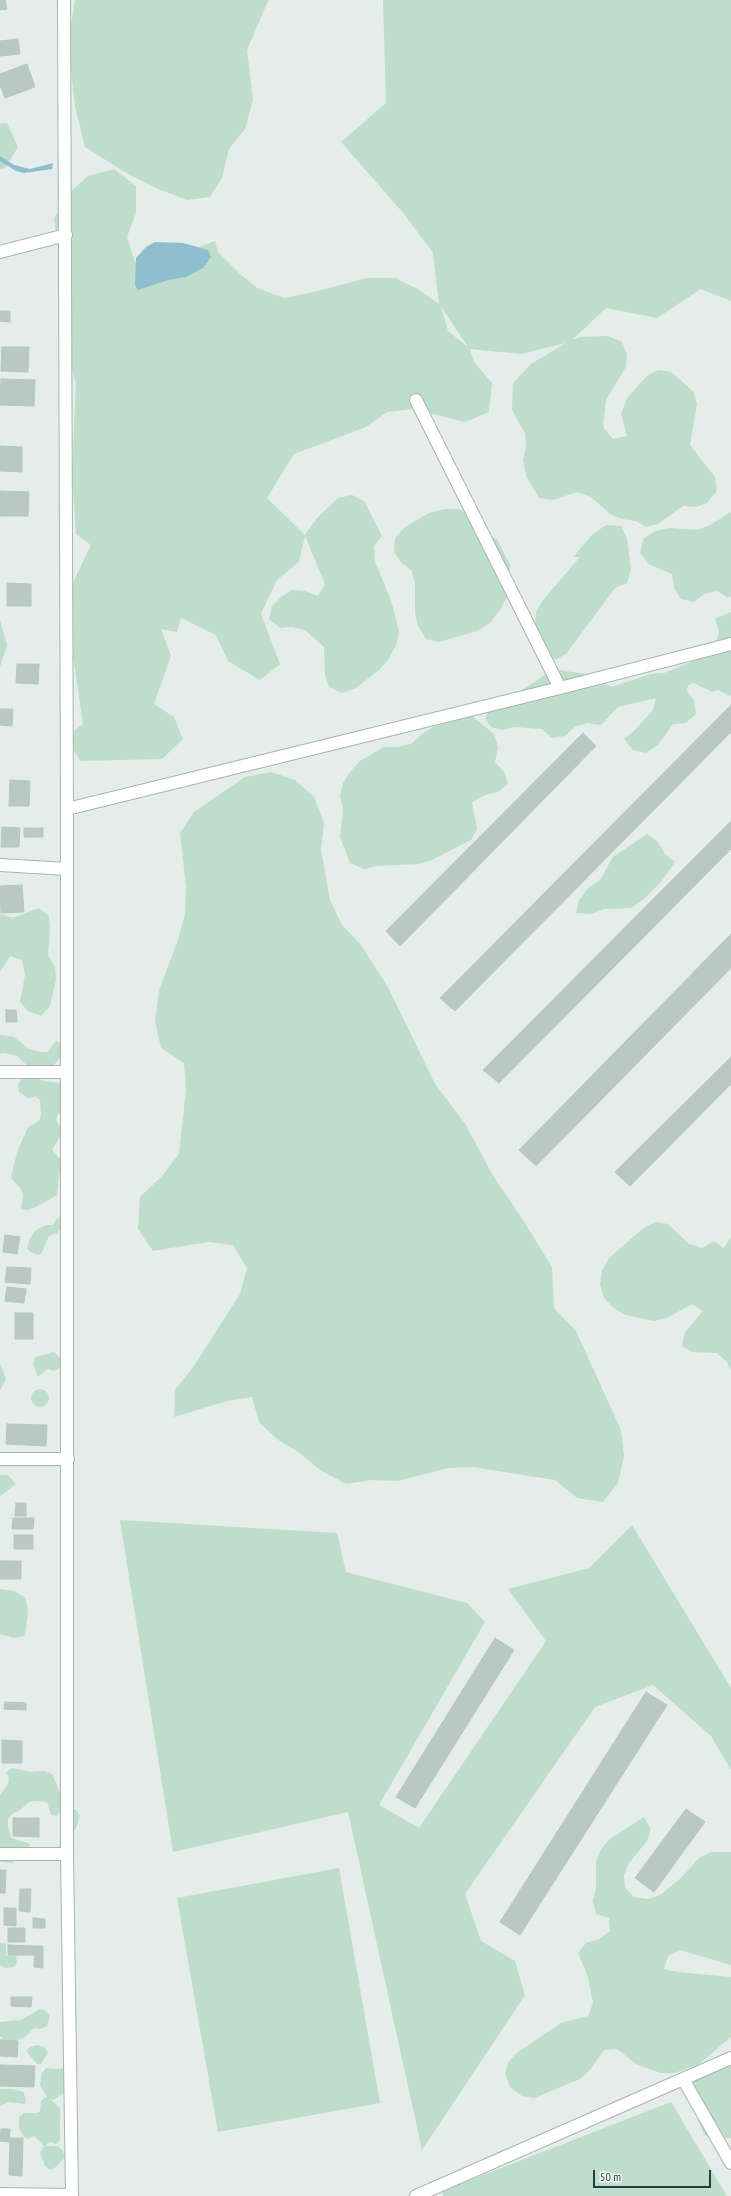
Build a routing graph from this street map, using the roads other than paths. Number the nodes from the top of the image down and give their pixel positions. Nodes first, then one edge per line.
1 (64, 0) edge
2 (66, 235) junction
3 (0, 252) edge
4 (416, 400) dead end
5 (731, 644) edge
6 (560, 688) junction
7 (67, 809) junction
8 (0, 865) edge
9 (67, 868) junction
10 (0, 1072) edge
11 (67, 1072) junction
12 (0, 1459) edge
13 (68, 1459) junction
14 (0, 1854) edge
15 (67, 1854) junction
16 (731, 2058) edge
17 (683, 2079) junction
18 (731, 2164) edge
19 (0, 2194) edge
20 (72, 2196) edge
21 (416, 2196) edge

1 - 2 street
2 - 3 street
2 - 7 street
4 - 6 street
5 - 6 street
6 - 7 street
7 - 9 street
8 - 9 street
9 - 11 street
10 - 11 street
11 - 13 street
12 - 13 street
13 - 15 street
14 - 15 street
15 - 20 street
16 - 17 street
17 - 18 street
17 - 21 street
19 - 20 street

